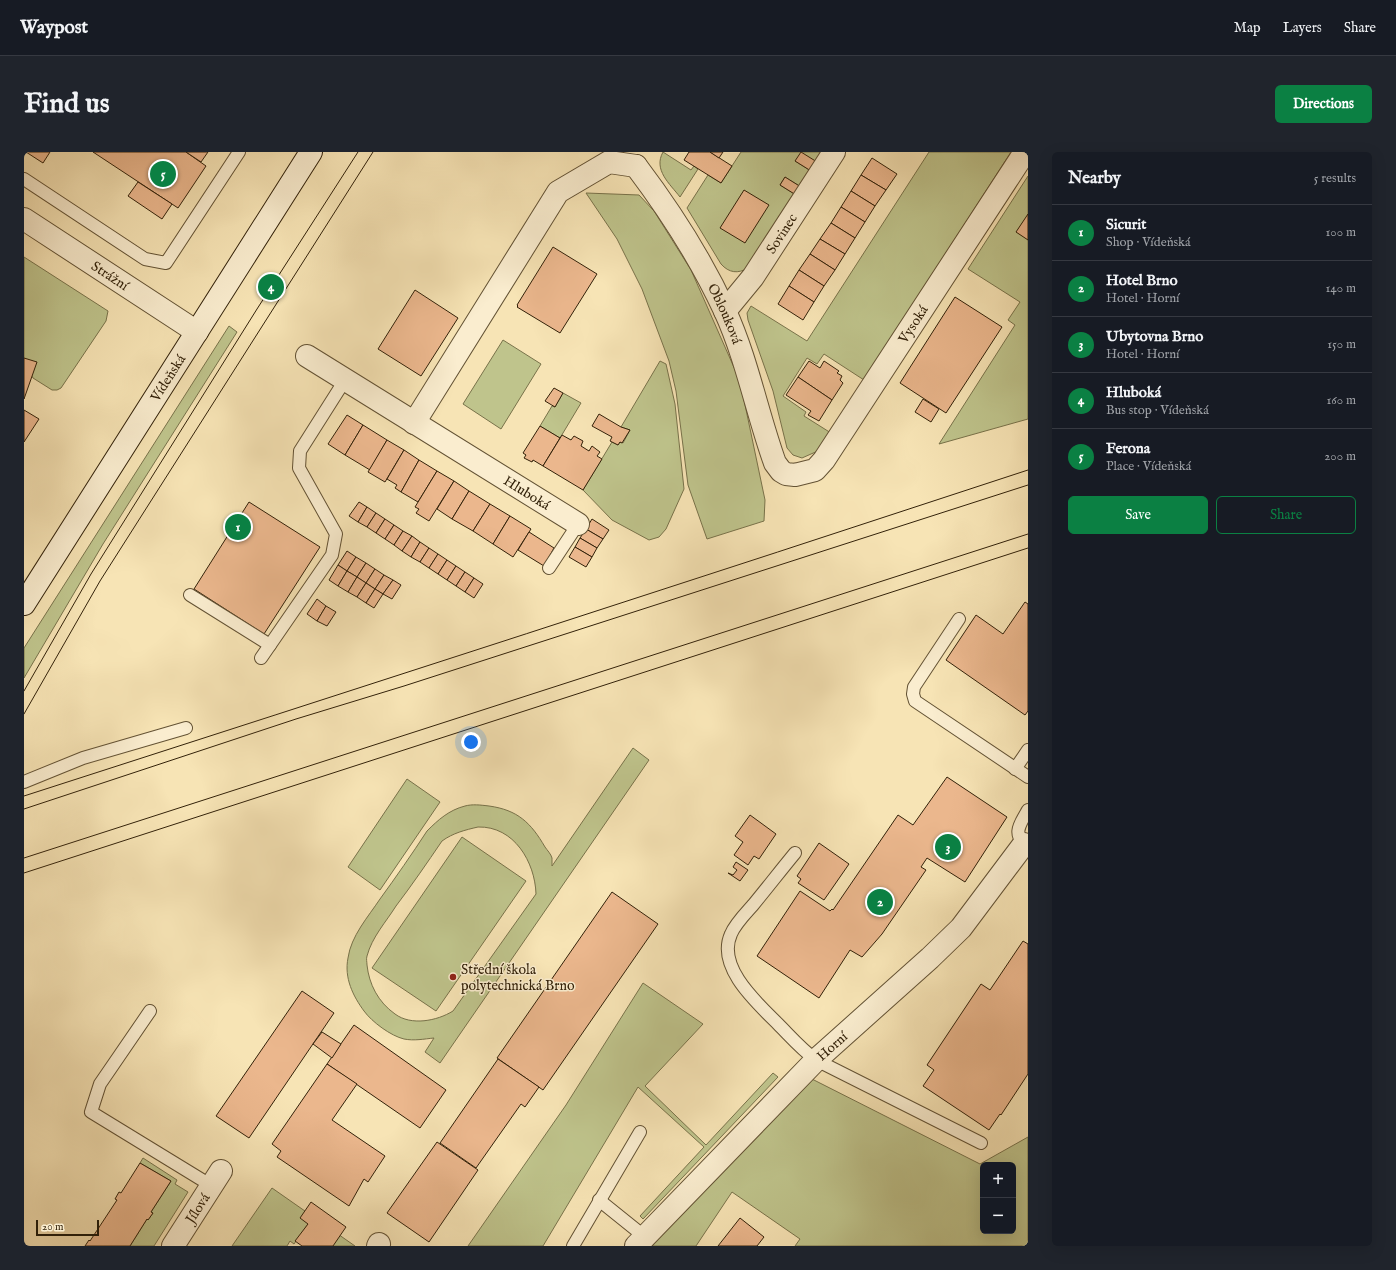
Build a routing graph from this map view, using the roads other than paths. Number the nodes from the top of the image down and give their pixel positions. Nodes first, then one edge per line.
1 (239, 152) edge
2 (311, 152) edge
3 (834, 152) edge
4 (1025, 152) edge
5 (637, 157) edge
6 (24, 179) edge
7 (24, 219) edge
8 (725, 311) junction
9 (196, 332) junction
10 (307, 356) dead end
11 (345, 380) junction
12 (414, 423) junction
13 (786, 474) joint
14 (578, 524) joint
15 (550, 568) dead end
16 (190, 595) dead end
17 (24, 604) edge
18 (959, 619) dead end
19 (270, 645) junction
20 (261, 658) dead end
21 (186, 728) dead end
22 (1028, 750) edge
23 (1016, 769) junction
24 (1027, 778) edge
25 (24, 782) edge
26 (1028, 810) edge
27 (1026, 845) edge
28 (796, 853) dead end
29 (150, 1011) dead end
30 (816, 1060) junction
31 (640, 1132) dead end
32 (981, 1143) dead end
33 (216, 1179) joint
34 (599, 1200) junction
35 (640, 1242) edge
36 (173, 1246) edge
37 (573, 1246) edge

1 - 6 lane
2 - 9 street, Vídeňská
3 - 8 street, Sovinec
4 - 13 street, Vysoká
5 - 8 street, Oblouková
5 - 12 street
7 - 9 street, Strážní
8 - 13 street, Oblouková
9 - 17 street, Vídeňská
10 - 11 street, Hluboká
11 - 12 street, Hluboká
11 - 19 lane
12 - 14 street, Hluboká
14 - 15 lane
16 - 19 lane
18 - 23 lane
19 - 20 lane
21 - 25 lane
22 - 23 lane
23 - 24 lane
26 - 27 lane
27 - 30 street, Horní
28 - 30 lane
29 - 33 lane
30 - 32 lane
30 - 35 street, Horní
31 - 34 lane
33 - 36 street, Jílová
34 - 35 lane
34 - 37 lane

